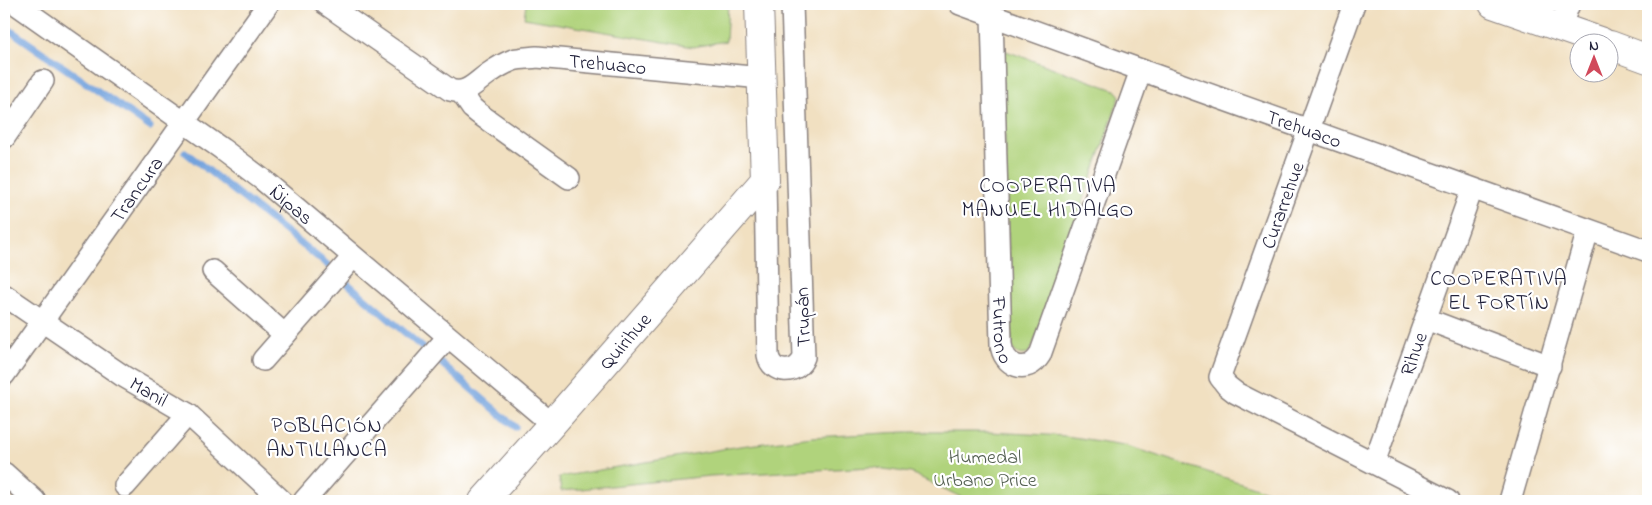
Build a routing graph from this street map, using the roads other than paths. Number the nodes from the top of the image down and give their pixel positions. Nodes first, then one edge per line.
1 (16, 4) edge
2 (268, 4) edge
3 (326, 4) edge
4 (792, 4) edge
5 (960, 4) edge
6 (1354, 4) edge
7 (1493, 4) edge
8 (761, 7) edge
9 (992, 15) junction
10 (1564, 16) edge
11 (1587, 32) edge
12 (1620, 49) edge
13 (1648, 59) edge
14 (1141, 70) junction
15 (762, 78) junction
16 (43, 81) dead end
17 (461, 92) junction
18 (183, 123) junction
19 (1309, 130) junction
20 (4, 138) edge
21 (569, 178) dead end
22 (765, 180) junction
23 (1472, 189) junction
24 (1588, 230) junction
25 (1648, 251) edge
26 (352, 257) junction
27 (214, 271) dead end
28 (4, 295) edge
29 (1426, 319) junction
30 (42, 322) junction
31 (284, 335) junction
32 (448, 337) junction
33 (263, 360) dead end
34 (1550, 366) junction
35 (4, 375) edge
36 (188, 414) junction
37 (552, 424) junction
38 (1374, 463) junction
39 (4, 472) edge
40 (125, 486) dead end
41 (35, 501) edge
42 (282, 501) edge
43 (304, 501) edge
44 (483, 501) edge
45 (1448, 501) edge
46 (1510, 501) edge

1 - 18 street, Ñipas
2 - 18 street, Trancura
3 - 17 street
4 - 22 street, Trupán
5 - 9 street, Trehuaco
6 - 19 street, Curarrehue
7 - 10 street
8 - 15 street, Trupán
9 - 14 street, Trehuaco
9 - 14 street, Futrono
10 - 11 street
12 - 13 street
14 - 19 street, Trehuaco
15 - 17 street, Trehuaco
15 - 22 street, Trupán
16 - 20 street
17 - 21 street
18 - 26 street, Ñipas
18 - 30 street, Trancura
19 - 23 street, Trehuaco
19 - 38 street, Curarrehue
22 - 37 street, Quirihue
23 - 24 street, Trehuaco
23 - 29 street, Rihue
24 - 25 street, Trehuaco
24 - 34 street
26 - 31 street
26 - 32 street, Ñipas
27 - 31 street
28 - 30 street, Manil
29 - 34 street
29 - 38 street, Rihue
30 - 35 street, Trancura
30 - 36 street, Manil
31 - 33 street
32 - 37 street, Ñipas
32 - 43 street
34 - 46 street
36 - 40 street
36 - 42 street, Manil
37 - 44 street, Quirihue
38 - 45 street
39 - 41 street

